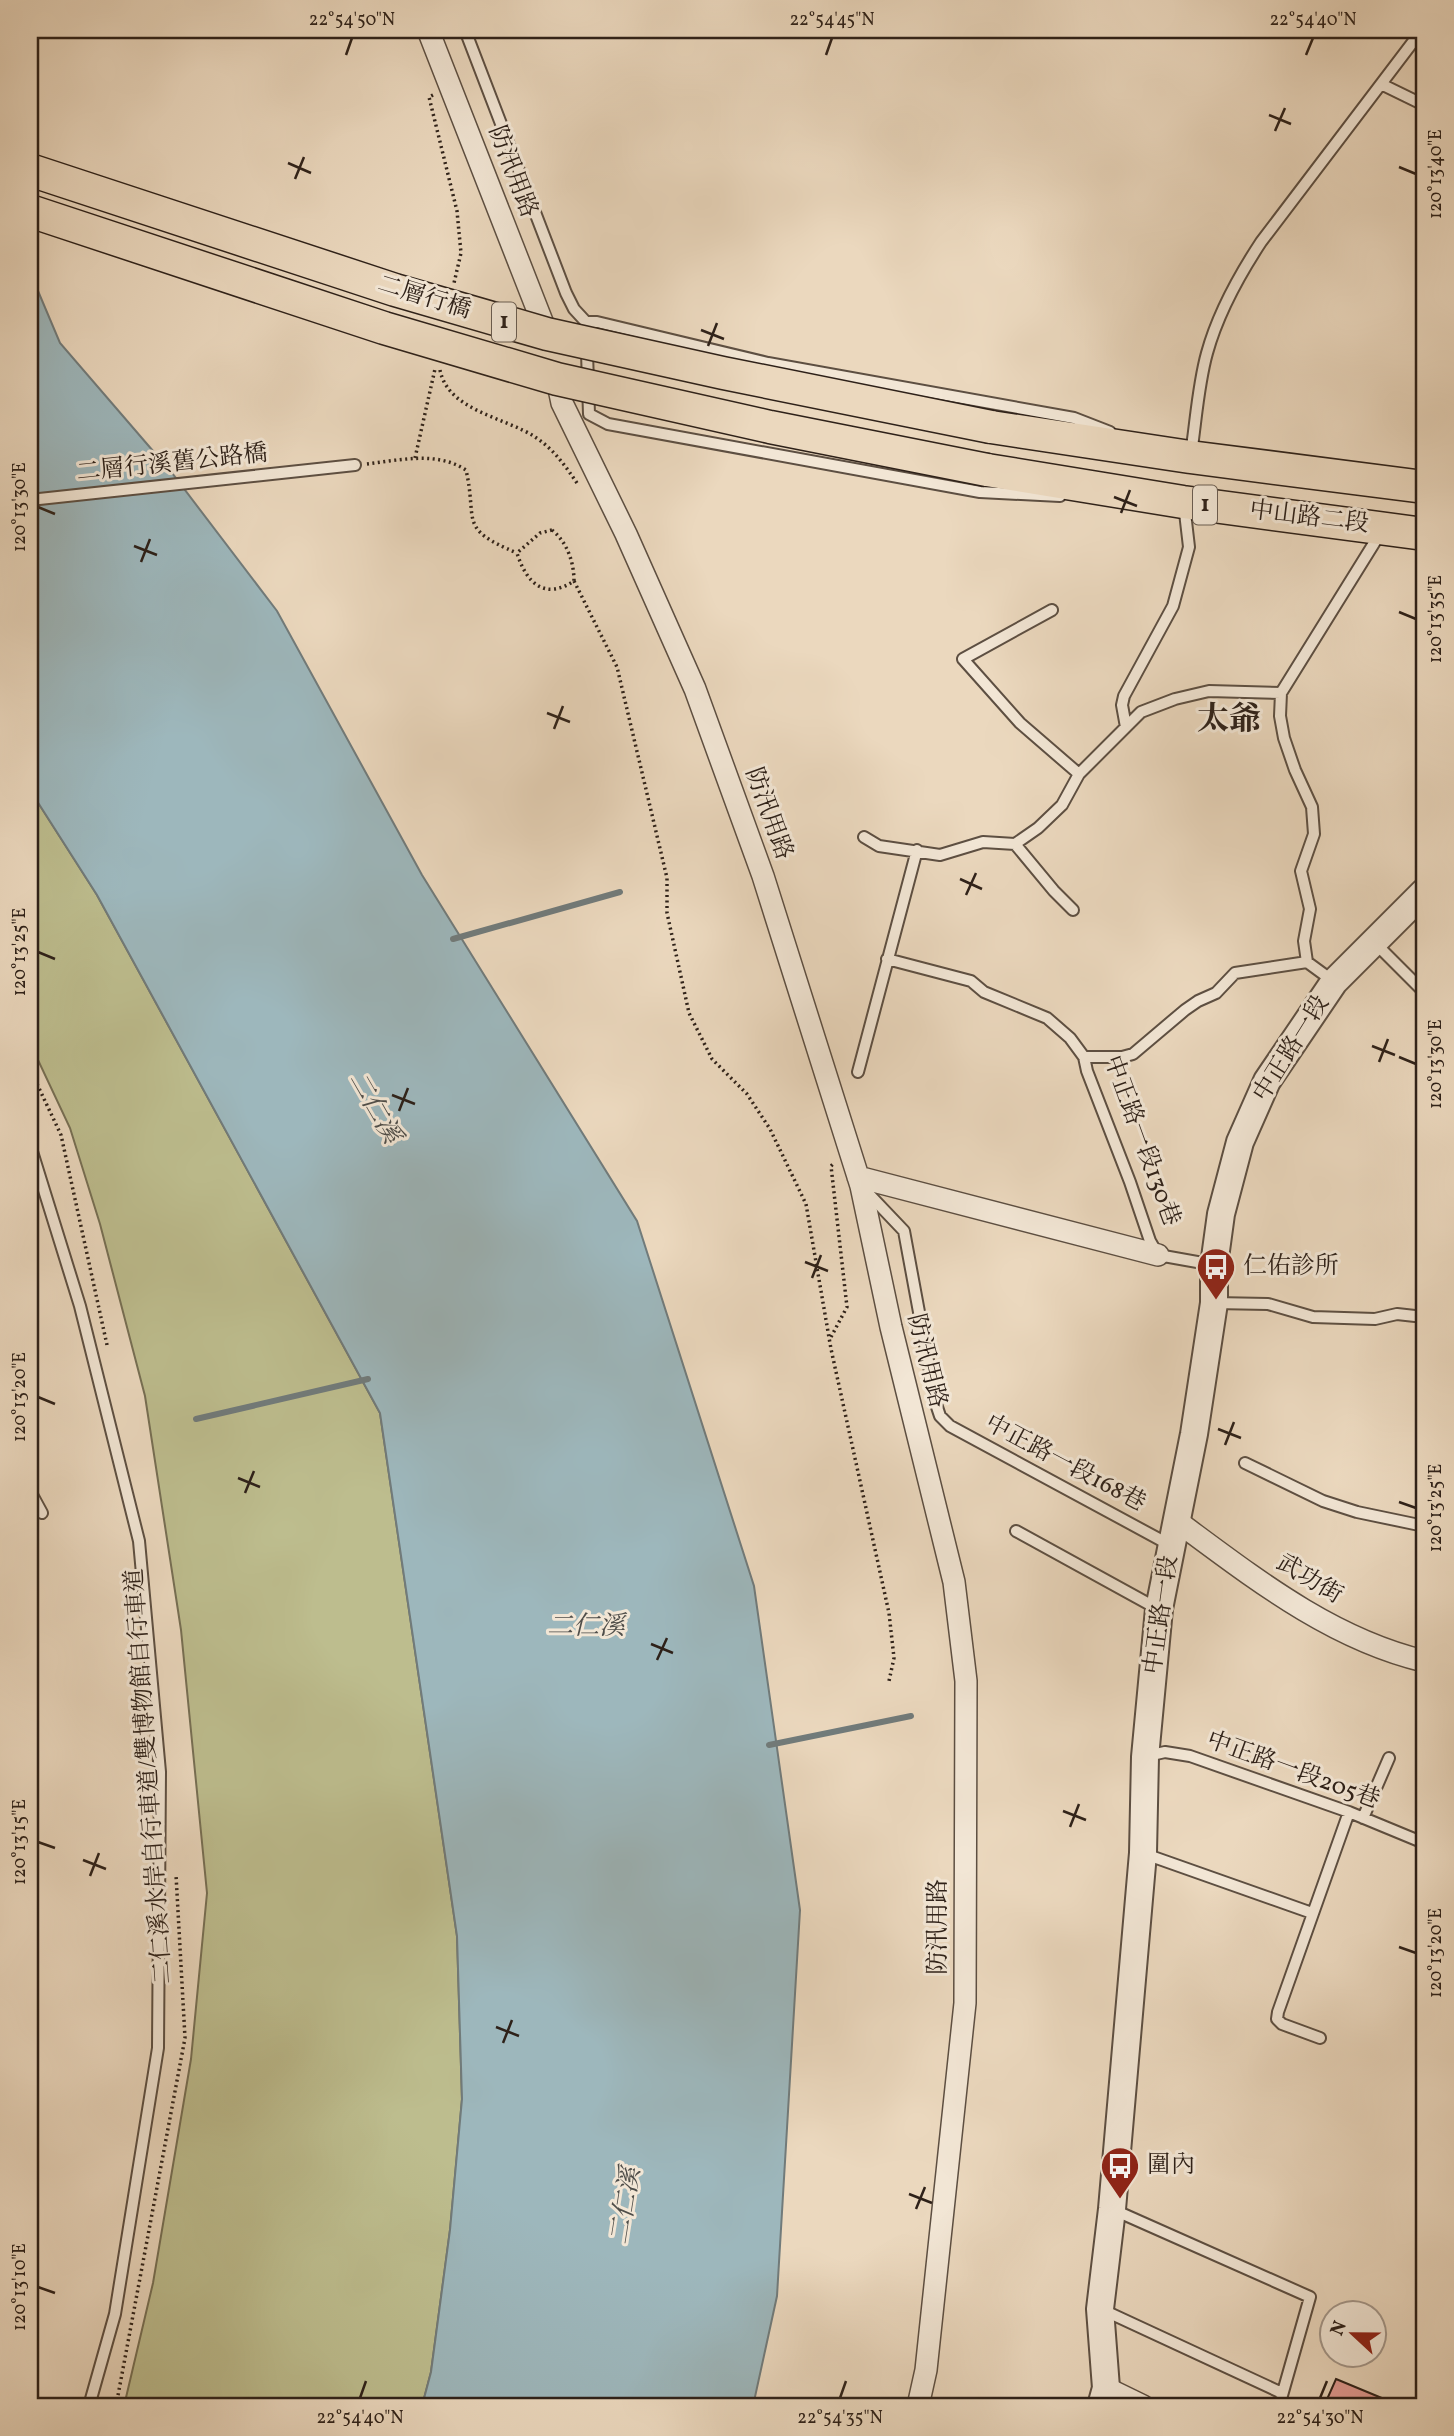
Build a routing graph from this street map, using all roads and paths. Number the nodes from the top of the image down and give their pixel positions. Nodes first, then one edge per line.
1 (429, 30) edge
2 (465, 30) edge
3 (1422, 30) edge
4 (1381, 84) junction
5 (452, 89) junction
6 (1424, 106) edge
7 (30, 170) edge
8 (30, 211) edge
9 (452, 292) dead end
10 (586, 322) junction
11 (547, 334) junction
12 (557, 379) junction
13 (990, 428) joint
14 (1178, 455) junction
15 (415, 458) junction
16 (355, 465) joint
17 (987, 470) joint
18 (1424, 487) edge
19 (582, 492) dead end
20 (30, 499) edge
21 (1171, 500) junction
22 (1384, 527) junction
23 (1424, 534) edge
24 (517, 553) junction
25 (574, 581) junction
26 (1052, 610) dead end
27 (1281, 694) junction
28 (1126, 727) junction
29 (1079, 774) junction
30 (864, 837) dead end
31 (1015, 844) junction
32 (917, 850) junction
33 (1424, 892) edge
34 (1073, 910) dead end
35 (1373, 940) junction
36 (887, 959) junction
37 (1307, 962) junction
38 (1334, 982) junction
39 (1424, 992) edge
40 (1084, 1057) junction
41 (30, 1069) edge
42 (858, 1072) dead end
43 (30, 1145) edge
44 (851, 1154) junction
45 (860, 1182) junction
46 (1158, 1255) junction
47 (1214, 1265) junction
48 (1214, 1303) junction
49 (1424, 1317) edge
50 (830, 1339) junction
51 (108, 1349) dead end
52 (1245, 1463) dead end
53 (30, 1491) edge
54 (42, 1513) dead end
55 (1424, 1526) edge
56 (1016, 1531) dead end
57 (1175, 1534) junction
58 (1159, 1609) junction
59 (1424, 1661) edge
60 (888, 1681) dead end
61 (1145, 1757) junction
62 (1389, 1758) dead end
63 (1349, 1812) junction
64 (1363, 1818) junction
65 (1424, 1843) edge
66 (1143, 1853) junction
67 (176, 1870) dead end
68 (1312, 1913) junction
69 (1320, 2038) dead end
70 (1112, 2209) junction
71 (1101, 2309) junction
72 (1282, 2393) junction
73 (1103, 2397) edge
74 (89, 2406) edge
75 (116, 2406) edge
76 (918, 2406) edge
77 (1143, 2406) edge
78 (1279, 2406) edge

1 - 5 street, 防汛用路
2 - 10 lane
3 - 4 lane
4 - 6 lane
4 - 14 lane
5 - 9 path
5 - 11 street, 防汛用路
7 - 11 main road, 二層行橋 / 1, bridge
8 - 12 main road, 二層行橋 / 1, bridge
10 - 14 lane
10 - 21 lane
11 - 13 main road, 二層行橋 / 1, bridge
12 - 17 main road, 二層行橋 / 1, bridge
12 - 44 street, 防汛用路
13 - 14 main road, 中山路二段 / 1
14 - 18 main road, 中山路二段 / 1
15 - 16 path
15 - 19 path
15 - 24 path
16 - 20 lane, 二層行溪舊公路橋
17 - 21 main road, 中山路二段 / 1
21 - 22 main road, 中山路二段 / 1
21 - 28 lane
22 - 23 main road, 中山路二段 / 1
22 - 27 lane
24 - 25 path
24 - 25 path
25 - 50 path
26 - 29 lane
27 - 28 lane
27 - 37 lane
28 - 29 lane
29 - 31 lane
30 - 32 lane
31 - 32 lane
31 - 34 lane
32 - 36 lane
33 - 35 street, 中正路一段
35 - 38 street, 中正路一段
35 - 39 lane
36 - 40 lane, 中正路一段130巷
36 - 42 lane
37 - 38 lane
37 - 40 lane
38 - 47 street, 中正路一段
40 - 46 lane, 中正路一段130巷
41 - 51 path
43 - 74 lane
44 - 45 street, 防汛用路
44 - 50 path
45 - 46 street, 中正路一段130巷
45 - 57 lane, 中正路一段168巷
45 - 76 street, 防汛用路
46 - 47 lane, 中正路一段130巷
47 - 48 street, 中正路一段
48 - 49 lane
48 - 57 street, 中正路一段
50 - 60 path
52 - 55 lane
53 - 54 lane
56 - 58 lane
57 - 58 street, 中正路一段
57 - 59 street, 武功街
58 - 61 street, 中正路一段
61 - 63 lane, 中正路一段205巷
61 - 66 street, 中正路一段
62 - 64 lane
63 - 64 lane, 中正路一段205巷
63 - 68 lane
64 - 65 lane, 中正路一段205巷
66 - 68 lane
66 - 70 street, 中正路一段
67 - 75 path, 二仁溪水岸自行車道/雙博物館自行車道
68 - 69 lane
70 - 71 street, 中正路一段
70 - 72 lane
71 - 72 lane
71 - 73 street, 中正路一段
72 - 78 lane
73 - 77 street

